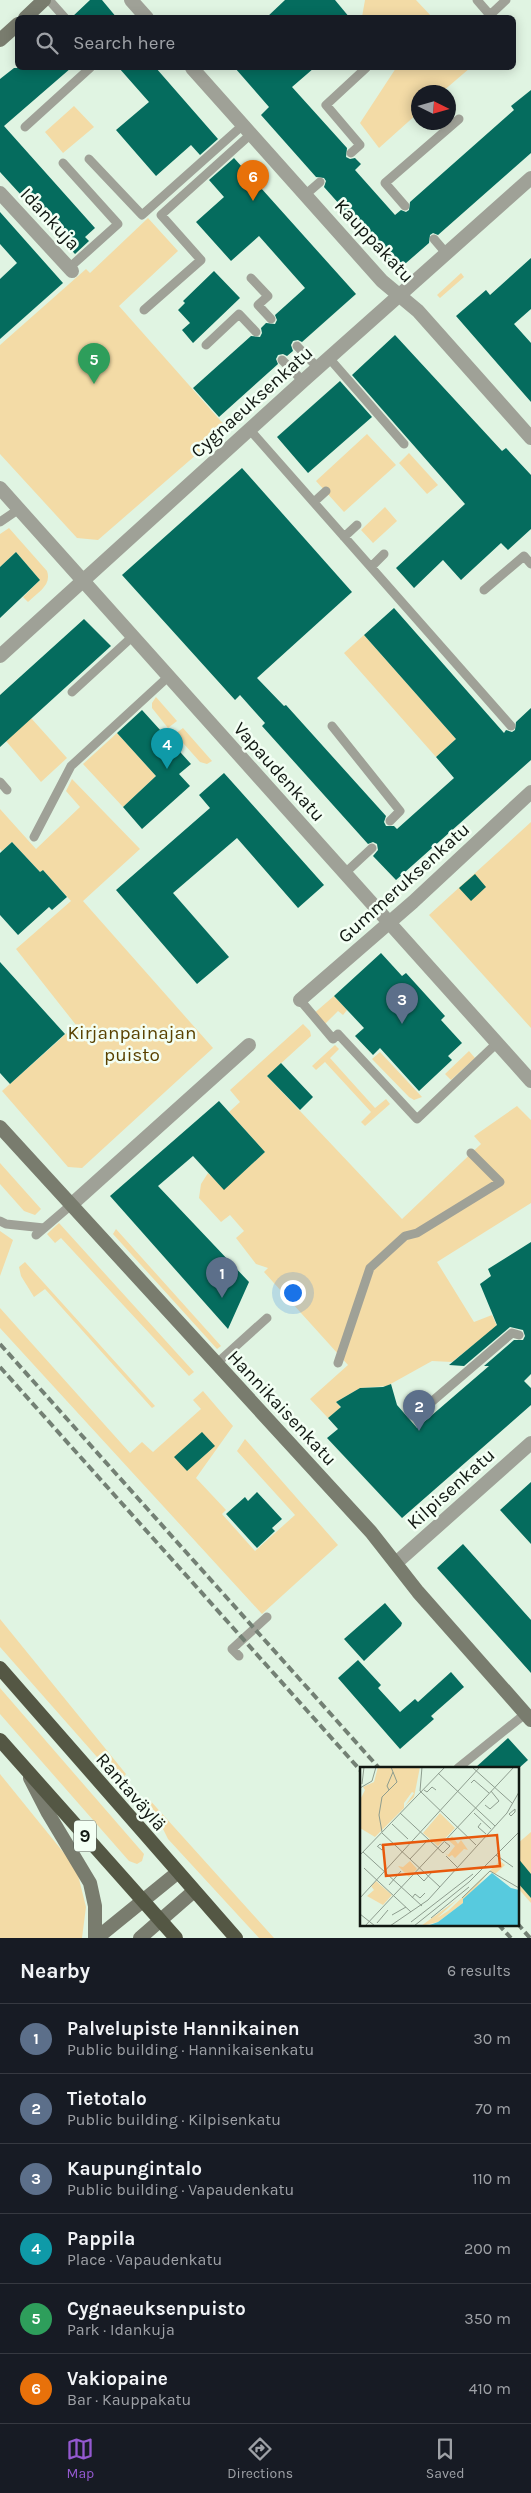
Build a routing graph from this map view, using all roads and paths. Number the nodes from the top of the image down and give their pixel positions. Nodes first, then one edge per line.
1 (44, 0) edge
2 (49, 0) edge
3 (131, 0) edge
4 (477, 0) edge
5 (506, 0) edge
6 (28, 15) edge
7 (62, 15) edge
8 (144, 15) edge
9 (15, 27) edge
10 (0, 40) edge
11 (88, 70) edge
12 (194, 70) edge
13 (364, 70) edge
14 (459, 119) dead end
15 (25, 126) dead end
16 (247, 130) junction
17 (351, 153) dead end
18 (89, 159) dead end
19 (63, 164) dead end
20 (531, 178) edge
21 (320, 182) dead end
22 (0, 193) edge
23 (305, 195) junction
24 (405, 206) dead end
25 (434, 239) dead end
26 (446, 253) junction
27 (71, 269) joint
28 (251, 278) dead end
29 (398, 296) junction
30 (144, 310) dead end
31 (271, 318) dead end
32 (256, 332) dead end
33 (206, 345) dead end
34 (297, 346) dead end
35 (329, 358) junction
36 (282, 360) dead end
37 (318, 368) junction
38 (303, 381) junction
39 (250, 430) junction
40 (531, 438) edge
41 (404, 444) dead end
42 (0, 488) edge
43 (326, 491) dead end
44 (314, 502) junction
45 (20, 509) junction
46 (0, 522) edge
47 (356, 525) dead end
48 (344, 537) junction
49 (384, 554) dead end
50 (531, 564) edge
51 (371, 567) junction
52 (82, 580) junction
53 (484, 590) dead end
54 (132, 637) junction
55 (0, 656) edge
56 (168, 677) junction
57 (72, 692) dead end
58 (332, 726) dead end
59 (511, 726) dead end
60 (0, 782) edge
61 (7, 790) dead end
62 (531, 792) edge
63 (390, 820) dead end
64 (34, 837) dead end
65 (372, 848) dead end
66 (344, 874) junction
67 (389, 924) junction
68 (300, 1000) joint
69 (497, 1043) junction
70 (249, 1045) dead end
71 (531, 1081) edge
72 (0, 1127) edge
73 (471, 1154) dead end
74 (71, 1205) junction
75 (0, 1221) edge
76 (44, 1228) junction
77 (36, 1235) dead end
78 (267, 1318) dead end
79 (519, 1335) dead end
80 (338, 1363) dead end
81 (216, 1364) junction
82 (422, 1410) dead end
83 (531, 1444) edge
84 (396, 1563) junction
85 (267, 1618) dead end
86 (239, 1656) dead end
87 (0, 1668) edge
88 (528, 1717) edge
89 (0, 1740) edge
90 (459, 1767) edge
91 (27, 1772) junction
92 (177, 1873) junction
93 (194, 1891) junction
94 (145, 1900) junction
95 (161, 1920) junction
96 (96, 1938) edge
97 (140, 1938) edge
98 (176, 1938) edge
99 (236, 1938) edge

1 - 6 main road
2 - 7 lane
3 - 8 street
4 - 5 lane
9 - 10 main road
11 - 15 lane
12 - 16 street, Kauppakatu
13 - 17 lane
14 - 24 lane
16 - 18 lane
16 - 23 street, Kauppakatu
16 - 30 lane
19 - 27 lane
20 - 26 street, Cygnaeuksenkatu
21 - 23 lane
22 - 27 street, Idankuja
23 - 29 street, Kauppakatu
25 - 26 lane
26 - 29 street, Cygnaeuksenkatu
28 - 31 lane
29 - 35 street, Cygnaeuksenkatu
29 - 40 street, Kauppakatu
32 - 33 lane
34 - 37 lane
35 - 37 street, Cygnaeuksenkatu
35 - 41 lane
36 - 38 lane
37 - 38 street, Cygnaeuksenkatu
38 - 39 street, Cygnaeuksenkatu
39 - 44 lane
39 - 52 street, Cygnaeuksenkatu
42 - 45 street, Vapaudenkatu
43 - 44 lane
44 - 48 lane
45 - 46 lane
45 - 52 street, Vapaudenkatu
47 - 48 lane
48 - 51 lane
49 - 51 lane
50 - 53 lane
51 - 59 lane
52 - 54 street, Vapaudenkatu
52 - 55 street, Cygnaeuksenkatu
54 - 56 street, Vapaudenkatu
54 - 57 lane
56 - 64 lane
56 - 66 street, Vapaudenkatu
58 - 63 lane
60 - 61 lane
62 - 67 street, Gummeruksenkatu
65 - 66 lane
66 - 67 street, Vapaudenkatu
67 - 68 street, Gummeruksenkatu
67 - 69 street, Vapaudenkatu
68 - 69 lane
69 - 71 street, Vapaudenkatu
70 - 74 street
72 - 74 main road, Hannikaisenkatu
73 - 80 lane
74 - 76 lane
74 - 81 main road, Hannikaisenkatu
75 - 76 lane
76 - 77 lane
78 - 81 lane
79 - 82 lane
81 - 84 main road, Hannikaisenkatu
83 - 84 street, Kilpisenkatu
84 - 88 main road, Hannikaisenkatu
85 - 86 lane
87 - 92 highway, Rantaväylä / 9
88 - 90 lane
89 - 91 highway, 9
91 - 94 highway, 9
91 - 96 main road
92 - 93 highway, Rantaväylä / 9
92 - 94 main road
93 - 95 main road
93 - 99 highway, Rantaväylä / 9
94 - 95 highway, 9
94 - 96 main road
95 - 97 main road
95 - 98 highway, 9

